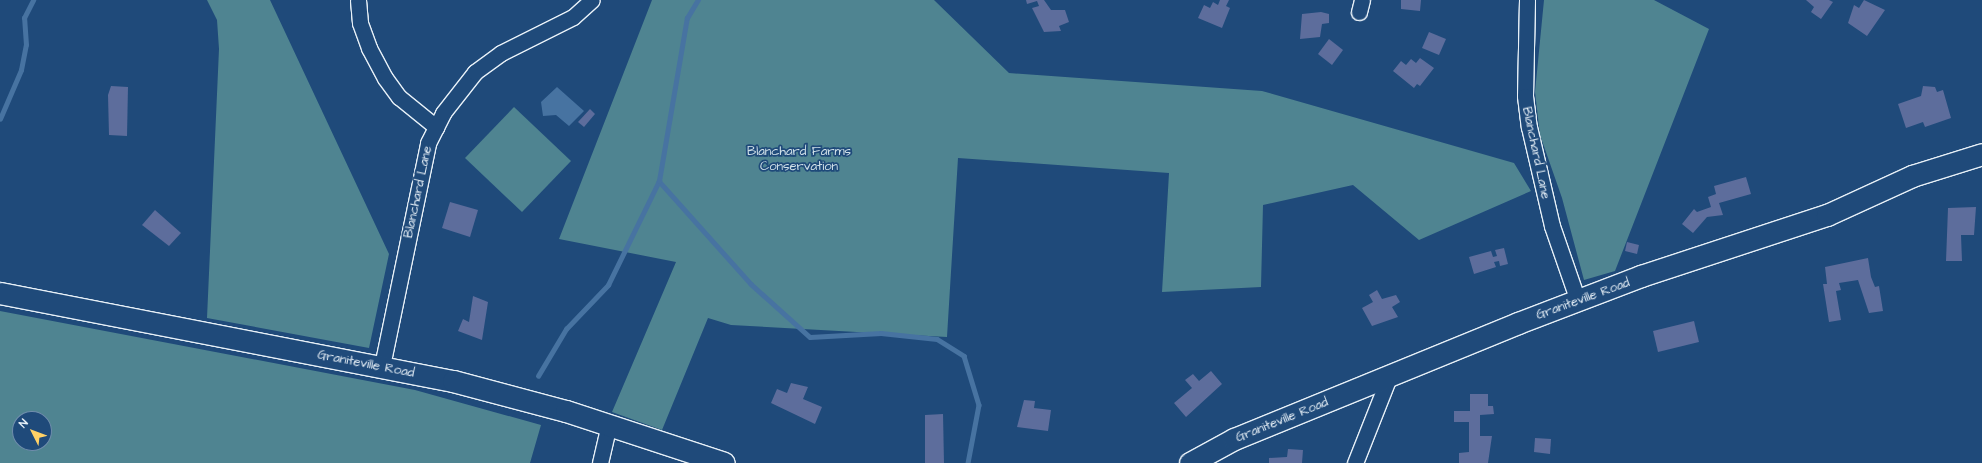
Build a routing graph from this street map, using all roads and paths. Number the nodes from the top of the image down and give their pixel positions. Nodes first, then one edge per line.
1 (358, 0) edge
2 (592, 0) edge
3 (1527, 0) edge
4 (436, 127) junction
5 (1982, 154) edge
6 (0, 293) edge
7 (1578, 301) junction
8 (382, 366) junction
9 (1389, 377) junction
10 (609, 425) junction
11 (600, 463) edge
12 (724, 463) edge
13 (1190, 463) edge
14 (1355, 463) edge

1 - 4 street
2 - 4 street, Blanchard Lane
3 - 7 street, Blanchard Lane
4 - 8 street, Blanchard Lane
5 - 7 main road, Graniteville Road
6 - 8 main road, Graniteville Road
7 - 9 main road, Graniteville Road
8 - 10 main road, Graniteville Road
9 - 13 main road, Graniteville Road
9 - 14 street
10 - 11 street
10 - 12 main road, Graniteville Road

